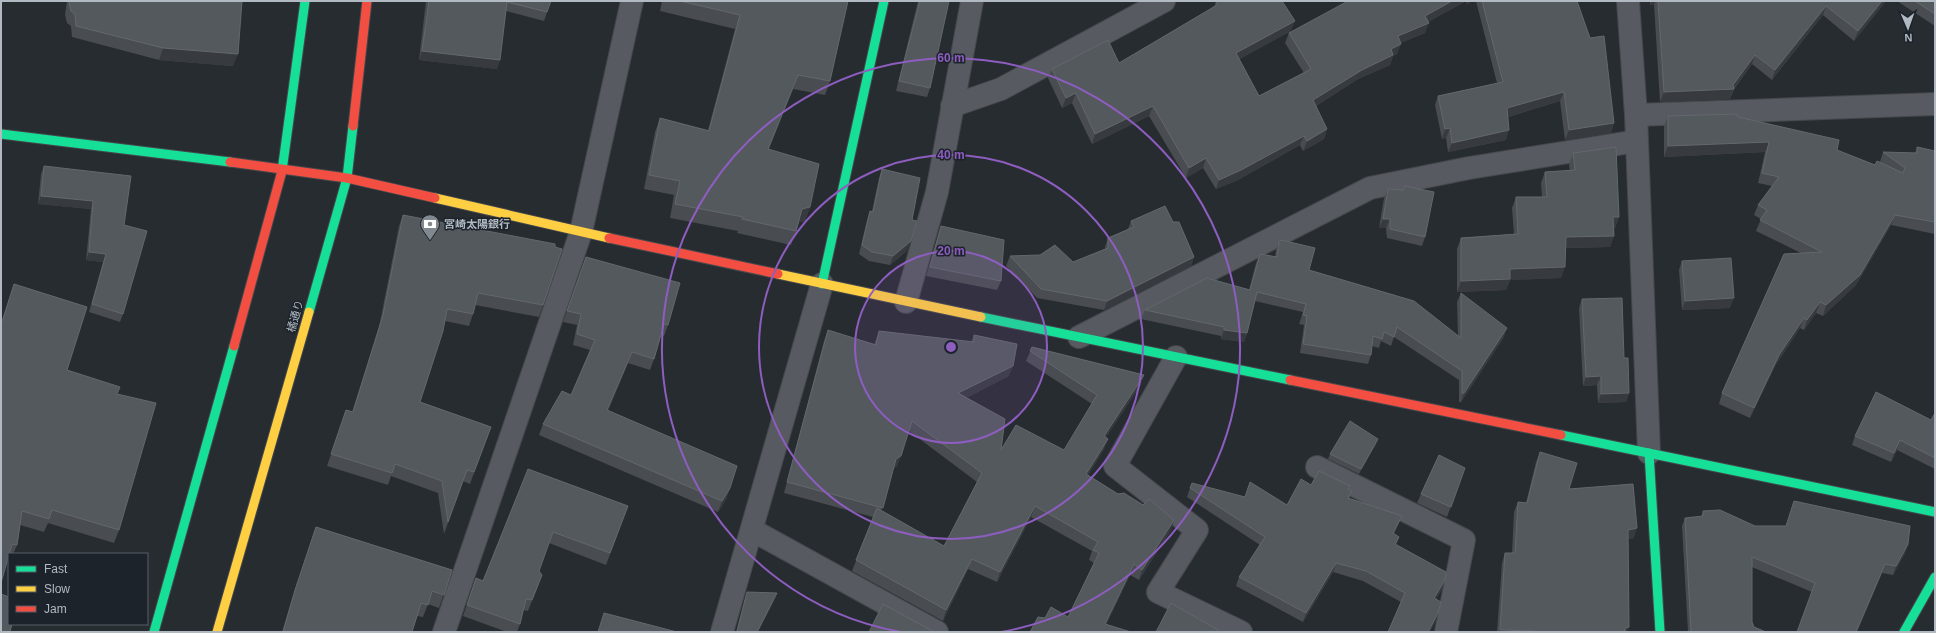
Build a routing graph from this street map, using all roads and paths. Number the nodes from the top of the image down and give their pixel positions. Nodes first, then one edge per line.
1 (305, 1) edge
2 (367, 1) edge
3 (632, 1) edge
4 (884, 1) edge
5 (972, 1) edge
6 (1164, 1) edge
7 (1628, 1) edge
8 (1935, 104) edge
9 (952, 106) junction
10 (1636, 116) junction
11 (1, 134) edge
12 (1637, 141) junction
13 (283, 168) junction
14 (347, 178) junction
15 (581, 232) junction
16 (822, 284) junction
17 (906, 302) junction
18 (1079, 337) junction
19 (1176, 357) junction
20 (1650, 453) junction
21 (1317, 467) dead end
22 (1935, 512) edge
23 (752, 530) junction
24 (1935, 577) edge
25 (154, 632) edge
26 (217, 632) edge
27 (444, 632) edge
28 (722, 632) edge
29 (937, 632) edge
30 (1241, 632) edge
31 (1446, 632) edge
32 (1660, 632) edge
33 (1904, 632) edge

1 - 13 main road
2 - 14 main road, 橘通り
3 - 15 street
4 - 16 main road
5 - 9 street
6 - 9 street
7 - 10 street
8 - 10 street
9 - 17 street
10 - 12 street
11 - 13 main road
12 - 18 street
12 - 20 street
13 - 14 main road
13 - 25 main road
14 - 15 main road
14 - 26 main road, 橘通り
15 - 16 main road
15 - 27 street
16 - 17 main road
16 - 23 street
17 - 18 main road
18 - 19 main road
19 - 20 main road
19 - 30 street
20 - 22 main road
20 - 32 main road
21 - 31 street
23 - 28 street
23 - 29 street
24 - 33 main road

